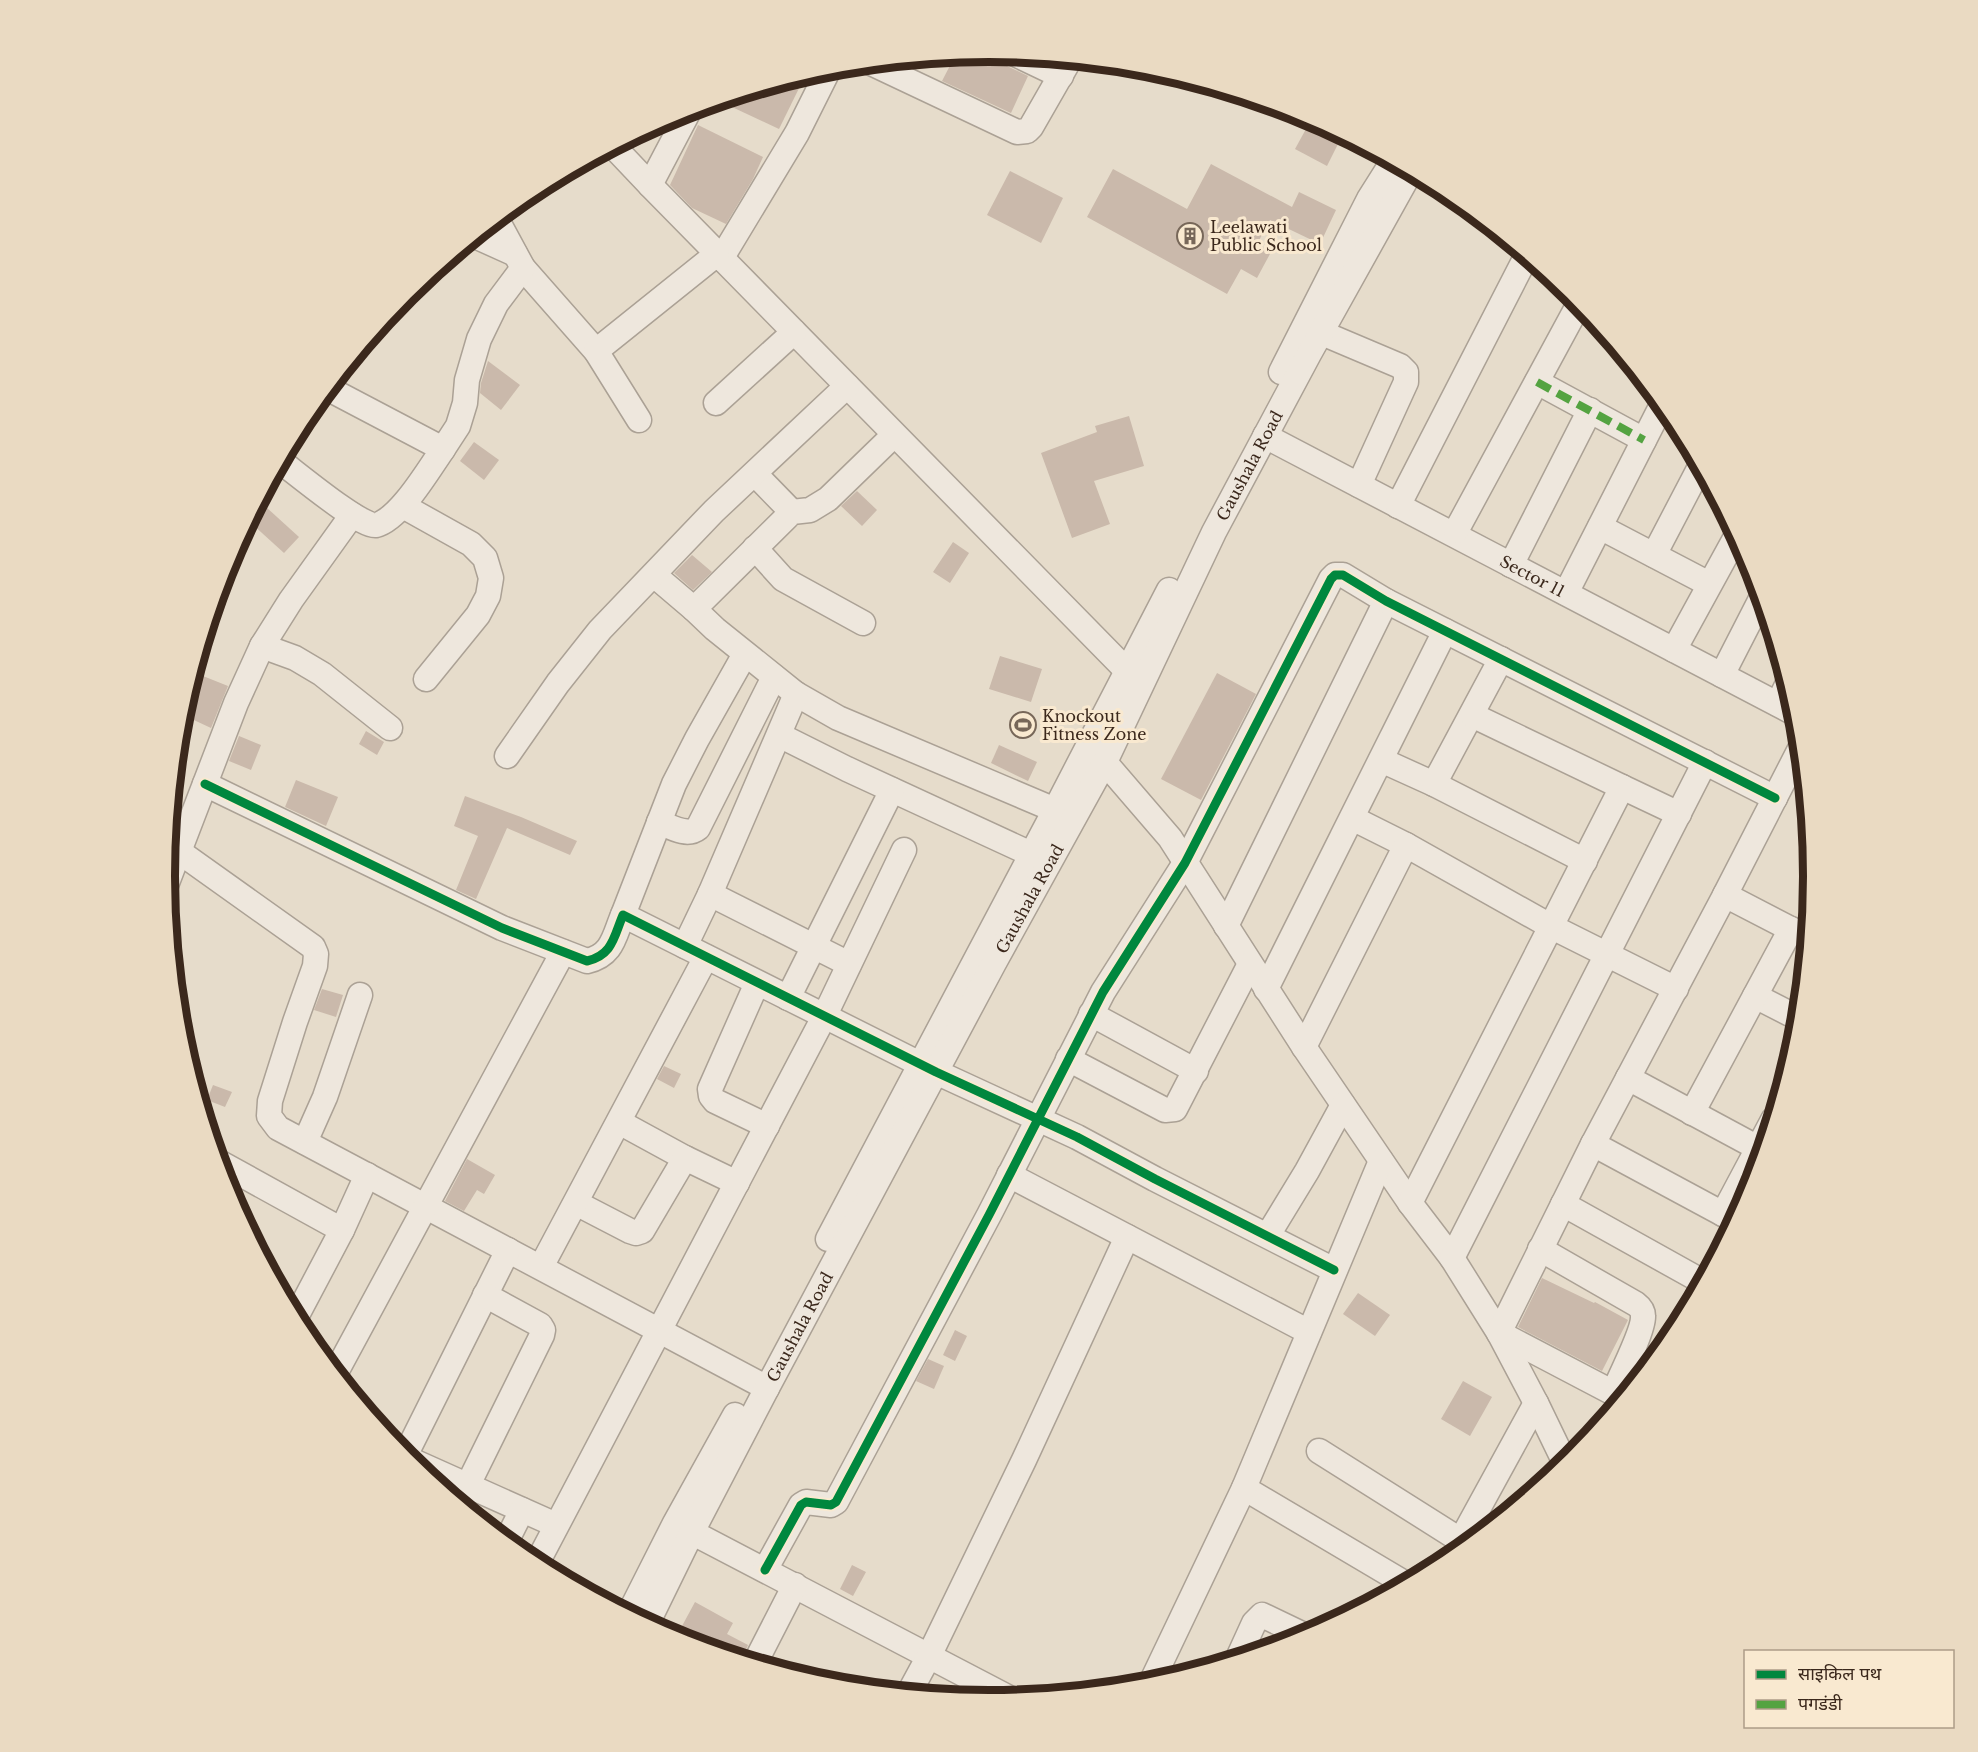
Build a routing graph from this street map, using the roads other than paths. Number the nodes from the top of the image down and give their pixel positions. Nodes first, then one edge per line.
1 (1050, 64) edge
2 (882, 68) edge
3 (1065, 68) edge
4 (824, 78) edge
5 (678, 124) edge
6 (618, 151) edge
7 (1389, 167) edge
8 (1407, 178) edge
9 (650, 185) junction
10 (500, 225) edge
11 (481, 240) edge
12 (719, 257) junction
13 (519, 261) junction
14 (1523, 262) edge
15 (1575, 311) edge
16 (794, 332) junction
17 (1322, 333) junction
18 (596, 351) junction
19 (1537, 382) junction
20 (847, 386) junction
21 (334, 392) edge
22 (716, 403) dead end
23 (1590, 410) junction
24 (1658, 412) edge
25 (639, 420) dead end
26 (894, 435) junction
27 (1265, 436) junction
28 (1644, 440) junction
29 (443, 449) junction
30 (286, 466) edge
31 (754, 474) junction
32 (1697, 474) edge
33 (1359, 485) junction
34 (403, 506) junction
35 (1398, 506) junction
36 (792, 512) junction
37 (352, 515) junction
38 (1600, 527) junction
39 (1456, 531) dead end
40 (1732, 544) edge
41 (755, 548) junction
42 (1654, 555) junction
43 (1511, 565) junction
44 (654, 575) junction
45 (1709, 584) junction
46 (1566, 594) junction
47 (1386, 601) junction
48 (1757, 606) edge
49 (694, 609) junction
50 (862, 623) dead end
51 (1445, 631) junction
52 (262, 646) junction
53 (1674, 650) junction
54 (745, 654) junction
55 (1501, 659) junction
56 (1722, 675) junction
57 (774, 677) junction
58 (1134, 678) junction
59 (426, 679) dead end
60 (796, 694) junction
61 (1786, 709) edge
62 (1472, 715) junction
63 (390, 728) dead end
64 (779, 735) junction
65 (1089, 744) junction
66 (507, 756) dead end
67 (1795, 759) edge
68 (1381, 760) junction
69 (1105, 762) junction
70 (1705, 762) junction
71 (205, 784) junction
72 (1434, 784) junction
73 (1622, 787) junction
74 (892, 790) junction
75 (1775, 798) junction
76 (1055, 810) junction
77 (1679, 814) junction
78 (1352, 818) junction
79 (658, 822) junction
80 (176, 842) edge
81 (1406, 845) junction
82 (176, 849) edge
83 (904, 850) dead end
84 (1031, 854) junction
85 (1585, 861) junction
86 (1185, 863) junction
87 (710, 894) junction
88 (1725, 895) junction
89 (623, 915) junction
90 (1226, 926) junction
91 (1552, 927) junction
92 (1799, 934) edge
93 (814, 946) junction
94 (562, 952) junction
95 (695, 952) junction
96 (1607, 954) junction
97 (849, 964) junction
98 (1250, 964) junction
99 (758, 983) junction
100 (1266, 989) junction
101 (1676, 989) junction
102 (360, 995) dead end
103 (1755, 996) junction
104 (788, 998) junction
105 (1091, 1014) junction
106 (825, 1015) junction
107 (1791, 1015) edge
108 (1304, 1047) junction
109 (1068, 1059) junction
110 (927, 1067) junction
111 (1196, 1071) junction
112 (1628, 1078) junction
113 (1343, 1105) junction
114 (1692, 1113) junction
115 (1038, 1118) junction
116 (619, 1122) junction
117 (766, 1126) junction
118 (305, 1142) junction
119 (1593, 1144) junction
120 (1757, 1147) edge
121 (685, 1158) junction
122 (1381, 1161) junction
123 (231, 1172) edge
124 (367, 1174) junction
125 (1009, 1175) junction
126 (737, 1183) junction
127 (576, 1203) junction
128 (1410, 1203) junction
129 (1563, 1204) junction
130 (427, 1206) junction
131 (1728, 1218) edge
132 (342, 1230) junction
133 (1268, 1235) junction
134 (1128, 1237) junction
135 (1540, 1249) junction
136 (508, 1250) junction
137 (1452, 1258) junction
138 (541, 1267) junction
139 (1334, 1270) junction
140 (1697, 1278) edge
141 (486, 1294) junction
142 (300, 1309) edge
143 (658, 1331) junction
144 (1309, 1332) junction
145 (1499, 1333) junction
146 (339, 1367) edge
147 (760, 1384) junction
148 (1620, 1390) edge
149 (1616, 1395) edge
150 (1536, 1403) junction
151 (1553, 1438) junction
152 (409, 1447) edge
153 (1569, 1447) edge
154 (1319, 1451) dead end
155 (1561, 1455) edge
156 (449, 1485) edge
157 (1244, 1488) junction
158 (463, 1494) edge
159 (522, 1510) junction
160 (556, 1525) junction
161 (683, 1528) junction
162 (510, 1534) edge
163 (1469, 1534) edge
164 (1460, 1540) edge
165 (540, 1556) edge
166 (765, 1570) junction
167 (1398, 1580) edge
168 (795, 1585) junction
169 (632, 1608) edge
170 (650, 1616) edge
171 (1294, 1631) edge
172 (1242, 1650) edge
173 (929, 1656) junction
174 (757, 1657) edge
175 (1156, 1673) edge
176 (912, 1687) edge
177 (994, 1690) edge

1 - 3 street
2 - 3 street
4 - 12 street
5 - 9 street
6 - 9 street
7 - 58 street, Gaushala Road
8 - 17 street, Gaushala Road
9 - 12 street
10 - 13 street
11 - 13 street
12 - 16 street
12 - 18 street
13 - 18 street
13 - 29 street
14 - 35 street
15 - 19 street
16 - 20 street
16 - 22 street
17 - 27 street, Gaushala Road
17 - 33 street
18 - 25 street
19 - 23 street
19 - 39 street
20 - 26 street
20 - 31 street
21 - 29 street
23 - 28 street
23 - 43 street
24 - 28 street
26 - 36 street
26 - 58 street
27 - 33 street, Sector 11
27 - 58 street, Gaushala Road
28 - 38 street
29 - 34 street
30 - 37 street
31 - 36 street
31 - 44 street
32 - 42 street
33 - 35 street, Sector 11
34 - 37 street
34 - 59 street
35 - 43 street, Sector 11
36 - 41 street
37 - 52 street
38 - 42 street
38 - 46 street
40 - 45 street
41 - 49 street
41 - 50 street
42 - 45 street
43 - 46 street, Sector 11
44 - 49 street
44 - 66 street
45 - 53 street
46 - 53 street, Sector 11
47 - 51 street
47 - 86 street
47 - 90 street
48 - 56 street
49 - 54 street
51 - 55 street
51 - 68 street
52 - 63 street
52 - 71 street
53 - 56 street, Sector 11
54 - 57 street
54 - 79 street
55 - 62 street
55 - 70 street
56 - 61 street, Sector 11
57 - 60 street
57 - 79 street
58 - 65 street, Gaushala Road
58 - 69 street, Gaushala Road
60 - 64 street
60 - 76 street
62 - 72 street
62 - 73 street
64 - 74 street
64 - 87 street
65 - 69 street
65 - 76 street, Gaushala Road
67 - 75 street
68 - 72 street
68 - 78 street
69 - 86 street
69 - 110 street, Gaushala Road
70 - 75 street
70 - 77 street
71 - 80 street
71 - 94 street
72 - 85 street
73 - 77 street
73 - 85 street
74 - 84 street
74 - 93 street
75 - 88 street
76 - 84 street, Gaushala Road
77 - 96 street
78 - 81 street
78 - 100 street
79 - 89 street
81 - 91 street
81 - 108 street
82 - 118 street
83 - 97 street
84 - 110 street, Gaushala Road
85 - 91 street
86 - 90 street
86 - 105 street
87 - 93 street
87 - 95 street
88 - 92 street
88 - 101 street
89 - 94 street
89 - 95 street
90 - 98 street
91 - 96 street
91 - 128 street
92 - 103 street
93 - 97 street
93 - 104 street
94 - 130 street
95 - 99 street
95 - 116 street
96 - 101 street
96 - 137 street
97 - 106 street
98 - 100 street
98 - 111 street
99 - 104 street
99 - 117 street
100 - 108 street
101 - 112 street
102 - 118 street
103 - 107 street
103 - 114 street
104 - 106 street
105 - 109 street
105 - 111 street
106 - 110 street
106 - 117 street
108 - 113 street
109 - 111 street
109 - 115 street
110 - 115 street
110 - 147 street, Gaushala Road
112 - 114 street
112 - 119 street
113 - 122 street
113 - 133 street
114 - 120 street
115 - 125 street
115 - 133 street
116 - 121 street
116 - 127 street
117 - 126 street
118 - 124 street
119 - 129 street
119 - 131 street
121 - 126 street
121 - 127 street
122 - 128 street
122 - 139 street
123 - 132 street
124 - 130 street
124 - 132 street
125 - 134 street
125 - 166 street
126 - 143 street
127 - 138 street
128 - 137 street
129 - 135 street
129 - 140 street
130 - 136 street
130 - 146 street
132 - 142 street
133 - 139 street
134 - 144 street
134 - 173 street
135 - 145 street
135 - 148 street
136 - 138 street
136 - 141 street
137 - 145 street
138 - 143 street
139 - 144 street
141 - 152 street
141 - 158 street
143 - 147 street
143 - 160 street
144 - 157 street
145 - 149 street
145 - 150 street
147 - 161 street, Gaushala Road
150 - 151 street
150 - 163 street
151 - 153 street
151 - 155 street
154 - 164 street
156 - 158 street
157 - 167 street
157 - 175 street
158 - 159 street
159 - 160 street
159 - 162 street
160 - 165 street
161 - 166 street
161 - 169 street, Gaushala Road
161 - 170 street, Gaushala Road
166 - 168 street
168 - 173 street
168 - 174 street
171 - 172 street
173 - 176 street
173 - 177 street

